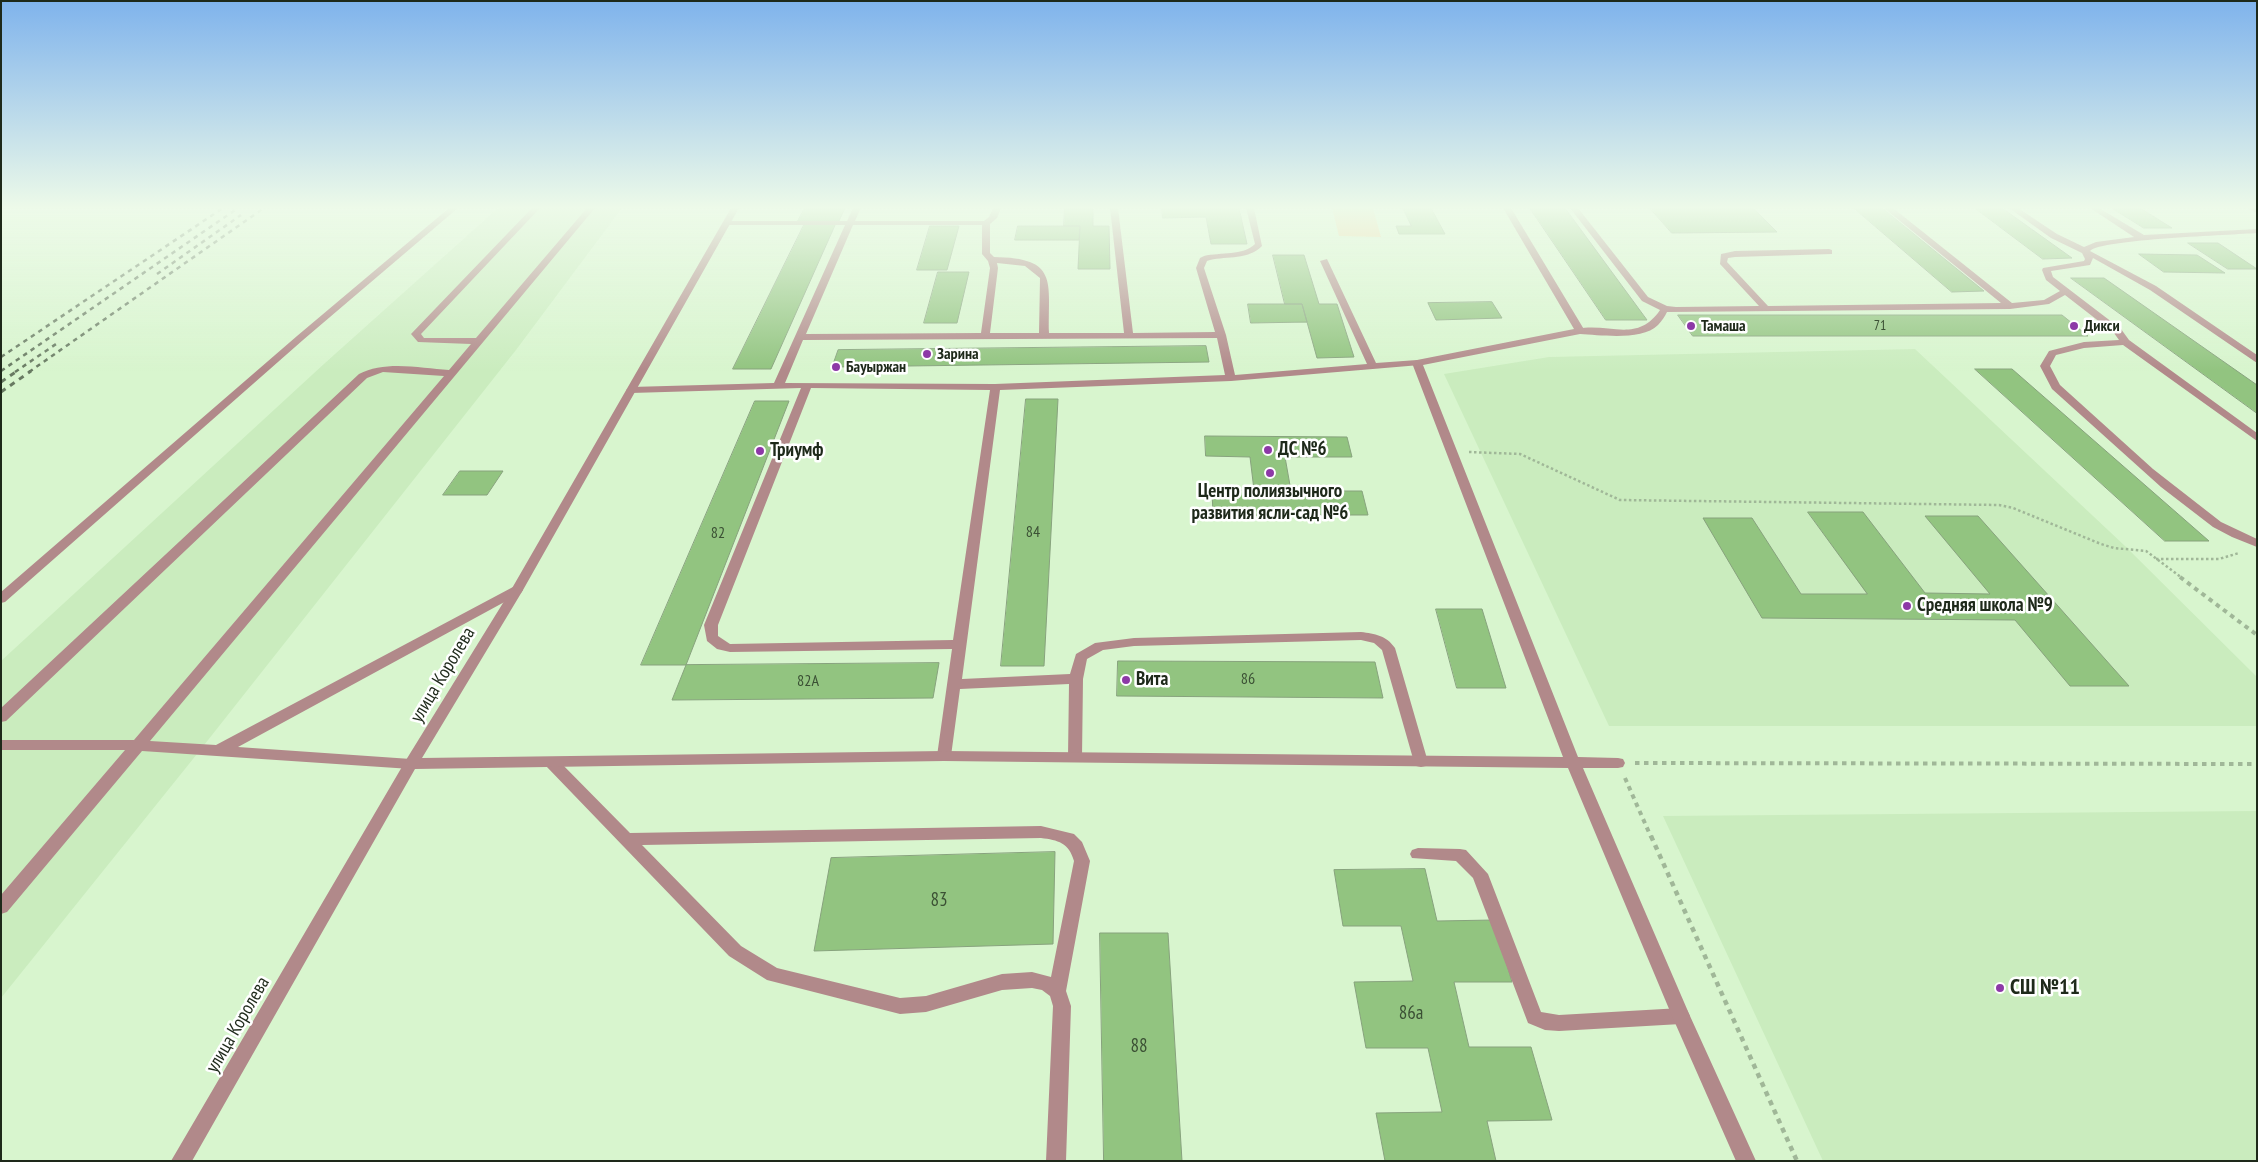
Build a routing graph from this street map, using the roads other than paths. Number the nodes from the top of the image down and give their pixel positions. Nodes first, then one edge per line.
1 (390, 262) edge
2 (484, 262) edge
3 (545, 262) edge
4 (704, 262) edge
5 (833, 262) edge
6 (993, 262) edge
7 (1021, 262) edge
8 (1120, 262) edge
9 (1203, 262) edge
10 (1325, 262) edge
11 (1539, 262) edge
12 (1616, 262) edge
13 (1723, 262) edge
14 (1956, 262) edge
15 (2087, 262) edge
16 (2107, 262) edge
17 (2066, 291) junction
18 (2010, 306) junction
19 (1664, 309) junction
20 (1766, 309) junction
21 (1580, 331) junction
22 (1044, 336) junction
23 (1129, 336) junction
24 (1222, 336) junction
25 (800, 337) junction
26 (985, 337) junction
27 (478, 341) junction
28 (2125, 342) junction
29 (2257, 360) edge
30 (1417, 363) junction
31 (1373, 367) junction
32 (452, 373) junction
33 (1231, 378) junction
34 (807, 385) junction
35 (778, 386) junction
36 (995, 387) junction
37 (631, 390) junction
38 (2257, 438) edge
39 (2257, 542) edge
40 (517, 590) junction
41 (1, 599) edge
42 (959, 644) junction
43 (1076, 679) junction
44 (954, 684) junction
45 (1, 717) edge
46 (1, 745) edge
47 (138, 745) junction
48 (219, 750) junction
49 (944, 756) junction
50 (1075, 757) junction
51 (550, 762) junction
52 (1421, 762) junction
53 (1573, 763) junction
54 (1618, 763) road end
55 (411, 764) junction
56 (626, 839) junction
57 (1418, 854) dead end
58 (1, 907) edge
59 (1057, 991) junction
60 (1681, 1016) junction
61 (181, 1161) edge
62 (1056, 1161) edge
63 (1746, 1161) edge

1 - 41 street
2 - 27 street
3 - 27 street
4 - 37 street, улица Королева
5 - 25 street
6 - 26 street
7 - 22 street
8 - 23 street
9 - 24 street
10 - 31 street
11 - 21 street
12 - 19 street
13 - 20 street
14 - 18 street
15 - 17 street
16 - 29 street
17 - 18 street
17 - 28 street
18 - 20 street
19 - 20 street
19 - 21 street
21 - 30 street
22 - 23 street
22 - 26 street
23 - 24 street
24 - 33 street
25 - 26 street
25 - 35 street
27 - 32 street
28 - 38 street
28 - 39 street
30 - 31 street
30 - 53 street
31 - 33 street
32 - 45 street
32 - 47 street
33 - 36 street
34 - 35 street
34 - 36 street
34 - 42 street
35 - 37 street
36 - 42 street
37 - 40 street, улица Королева
40 - 48 street
40 - 55 street, улица Королева
42 - 44 street
43 - 44 street
43 - 50 street
43 - 52 street
44 - 49 street
46 - 47 street
47 - 48 street
47 - 58 street
48 - 55 street
49 - 50 street
49 - 51 street
50 - 52 street
51 - 55 street
51 - 56 street
52 - 53 street
53 - 54 street
53 - 60 street
55 - 61 street, улица Королева
56 - 59 street
56 - 59 street
57 - 60 street
59 - 62 street
60 - 63 street

